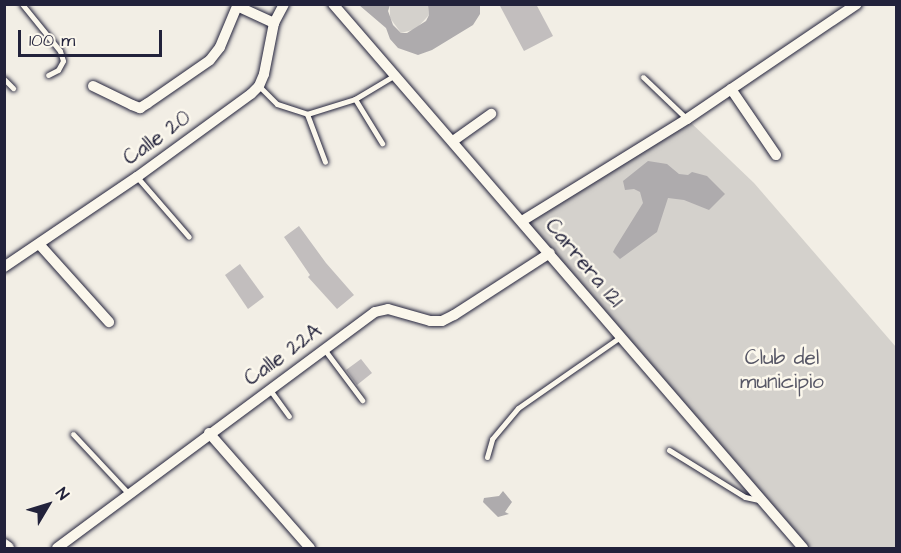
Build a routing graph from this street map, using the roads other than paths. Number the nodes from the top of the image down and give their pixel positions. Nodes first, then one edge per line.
1 (21, 4) edge
2 (284, 4) edge
3 (333, 4) edge
4 (857, 4) edge
5 (237, 5) edge
6 (274, 23) junction
7 (48, 75) dead end
8 (396, 75) junction
9 (643, 77) dead end
10 (4, 79) edge
11 (93, 86) dead end
12 (259, 86) junction
13 (13, 88) dead end
14 (731, 89) junction
15 (355, 99) junction
16 (307, 114) junction
17 (491, 114) dead end
18 (687, 118) junction
19 (453, 141) junction
20 (381, 143) dead end
21 (777, 155) dead end
22 (325, 162) dead end
23 (137, 177) junction
24 (522, 221) junction
25 (189, 237) dead end
26 (39, 244) junction
27 (550, 253) junction
28 (4, 267) edge
29 (109, 322) dead end
30 (620, 336) junction
31 (324, 349) junction
32 (269, 389) junction
33 (362, 400) dead end
34 (289, 416) dead end
35 (209, 433) junction
36 (73, 434) dead end
37 (669, 450) dead end
38 (487, 457) dead end
39 (129, 494) junction
40 (762, 501) junction
41 (4, 545) edge
42 (8, 549) edge
43 (57, 549) edge
44 (310, 549) edge
45 (803, 549) edge

1 - 7 lane
2 - 6 street
3 - 8 street, Carrera 121
4 - 14 street
5 - 6 street
5 - 11 street
6 - 12 street
8 - 15 lane
8 - 19 street, Carrera 121
9 - 18 lane
10 - 13 lane
12 - 16 lane
12 - 23 street, Calle 20
14 - 18 street
14 - 21 street
15 - 16 lane
15 - 20 lane
16 - 22 lane
17 - 19 street
18 - 24 street
19 - 24 street, Carrera 121
23 - 25 lane
23 - 26 street, Calle 20
24 - 27 street, Carrera 121
26 - 28 street, Calle 20
26 - 29 street
27 - 30 street, Carrera 121
27 - 31 street, Calle 22A
30 - 38 lane
30 - 40 street, Carrera 121
31 - 32 street, Calle 22A
31 - 33 lane
32 - 34 lane
32 - 35 street, Calle 22A
35 - 39 street, Calle 22A
35 - 44 street
36 - 39 lane
37 - 40 lane
39 - 43 street, Calle 22A
40 - 45 street, Carrera 121
41 - 42 street

